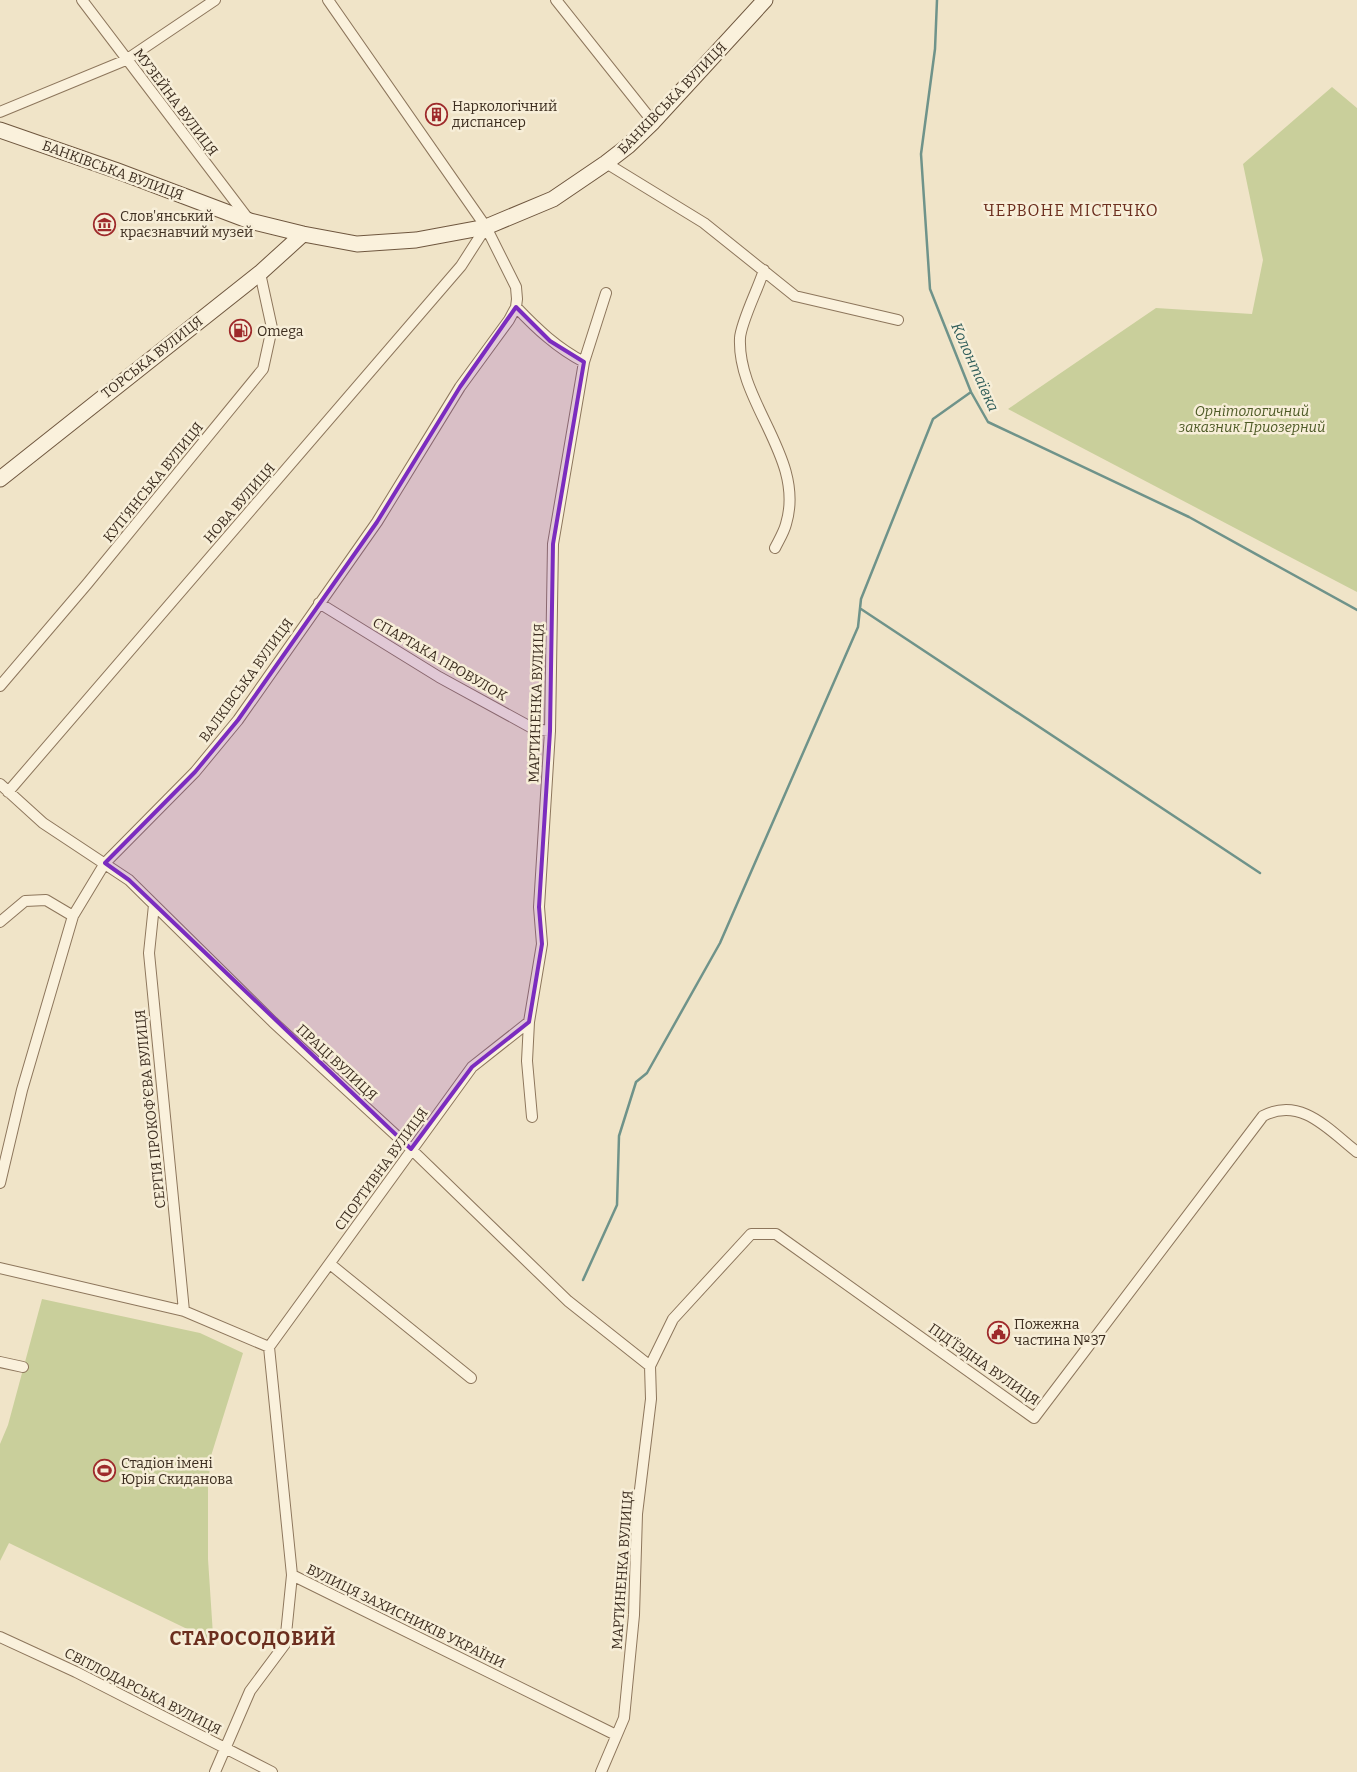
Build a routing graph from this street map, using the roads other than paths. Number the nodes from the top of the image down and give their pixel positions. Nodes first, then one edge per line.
1 (82, 0) edge
2 (215, 0) edge
3 (328, 0) edge
4 (556, 0) edge
5 (765, 0) edge
6 (126, 60) junction
7 (0, 112) edge
8 (653, 122) junction
9 (1, 132) edge
10 (606, 164) junction
11 (250, 221) junction
12 (486, 227) junction
13 (302, 234) junction
14 (764, 270) junction
15 (260, 273) junction
16 (606, 293) dead end
17 (516, 307) junction
18 (898, 320) dead end
19 (584, 362) junction
20 (0, 479) edge
21 (775, 548) dead end
22 (319, 603) junction
23 (0, 686) edge
24 (550, 731) junction
25 (0, 784) edge
26 (8, 792) junction
27 (105, 863) junction
28 (154, 905) junction
29 (73, 916) junction
30 (0, 922) edge
31 (529, 1022) junction
32 (532, 1117) dead end
33 (411, 1149) junction
34 (1357, 1152) edge
35 (0, 1183) edge
36 (330, 1264) junction
37 (0, 1268) edge
38 (184, 1312) junction
39 (269, 1347) junction
40 (0, 1362) edge
41 (650, 1366) junction
42 (24, 1367) dead end
43 (471, 1378) dead end
44 (292, 1575) junction
45 (0, 1637) edge
46 (616, 1735) junction
47 (226, 1749) junction
48 (215, 1772) edge
49 (272, 1772) edge
50 (601, 1772) edge

1 - 6 street, МУЗЕЙНА ВУЛИЦЯ
2 - 6 street
3 - 12 street
4 - 8 street
5 - 8 main road, БАНКІВСЬКА ВУЛИЦЯ
6 - 7 street
6 - 11 street, МУЗЕЙНА ВУЛИЦЯ
8 - 10 main road, БАНКІВСЬКА ВУЛИЦЯ
9 - 11 main road, БАНКІВСЬКА ВУЛИЦЯ
10 - 12 main road, БАНКІВСЬКА ВУЛИЦЯ
10 - 14 street
11 - 13 main road, БАНКІВСЬКА ВУЛИЦЯ
12 - 13 main road, БАНКІВСЬКА ВУЛИЦЯ
12 - 17 street
12 - 26 street, НОВА ВУЛИЦЯ
13 - 15 main road, ТОРСЬКА ВУЛИЦЯ
14 - 18 street
14 - 21 street
15 - 20 main road, ТОРСЬКА ВУЛИЦЯ
15 - 23 street, КУП’ЯНСЬКА ВУЛИЦЯ
16 - 19 street, МАРТИНЕНКА ВУЛИЦЯ
17 - 19 street
17 - 22 street, ВАЛКІВСЬКА ВУЛИЦЯ
19 - 24 street, МАРТИНЕНКА ВУЛИЦЯ
22 - 24 street, СПАРТАКА ПРОВУЛОК
22 - 27 street, ВАЛКІВСЬКА ВУЛИЦЯ
24 - 31 street, МАРТИНЕНКА ВУЛИЦЯ
25 - 26 street, ПРАЦІ ВУЛИЦЯ
26 - 27 street, ПРАЦІ ВУЛИЦЯ
27 - 28 street, ПРАЦІ ВУЛИЦЯ
27 - 29 street, ВАЛКІВСЬКА ВУЛИЦЯ
28 - 33 street, ПРАЦІ ВУЛИЦЯ
28 - 38 street, СЕРГІЯ ПРОКОФ’ЄВА ВУЛИЦЯ
29 - 30 street
29 - 35 street, ВАЛКІВСЬКА ВУЛИЦЯ
31 - 32 street, МАРТИНЕНКА ВУЛИЦЯ
31 - 33 street, СПОРТИВНА ВУЛИЦЯ
33 - 36 street, СПОРТИВНА ВУЛИЦЯ
33 - 41 street, ПРАЦІ ВУЛИЦЯ
34 - 41 street, ПІД’ЇЗДНА ВУЛИЦЯ
36 - 39 street, СПОРТИВНА ВУЛИЦЯ
36 - 43 street
37 - 38 street
38 - 39 street
39 - 44 street, ВУЛИЦЯ ЗАХИСНИКІВ УКРАЇНИ
40 - 42 street
41 - 46 street, МАРТИНЕНКА ВУЛИЦЯ
44 - 46 street, ВУЛИЦЯ ЗАХИСНИКІВ УКРАЇНИ
44 - 47 street
45 - 47 street, СВІТЛОДАРСЬКА ВУЛИЦЯ
46 - 50 street, МАРТИНЕНКА ВУЛИЦЯ
47 - 48 street
47 - 49 street, СВІТЛОДАРСЬКА ВУЛИЦЯ

